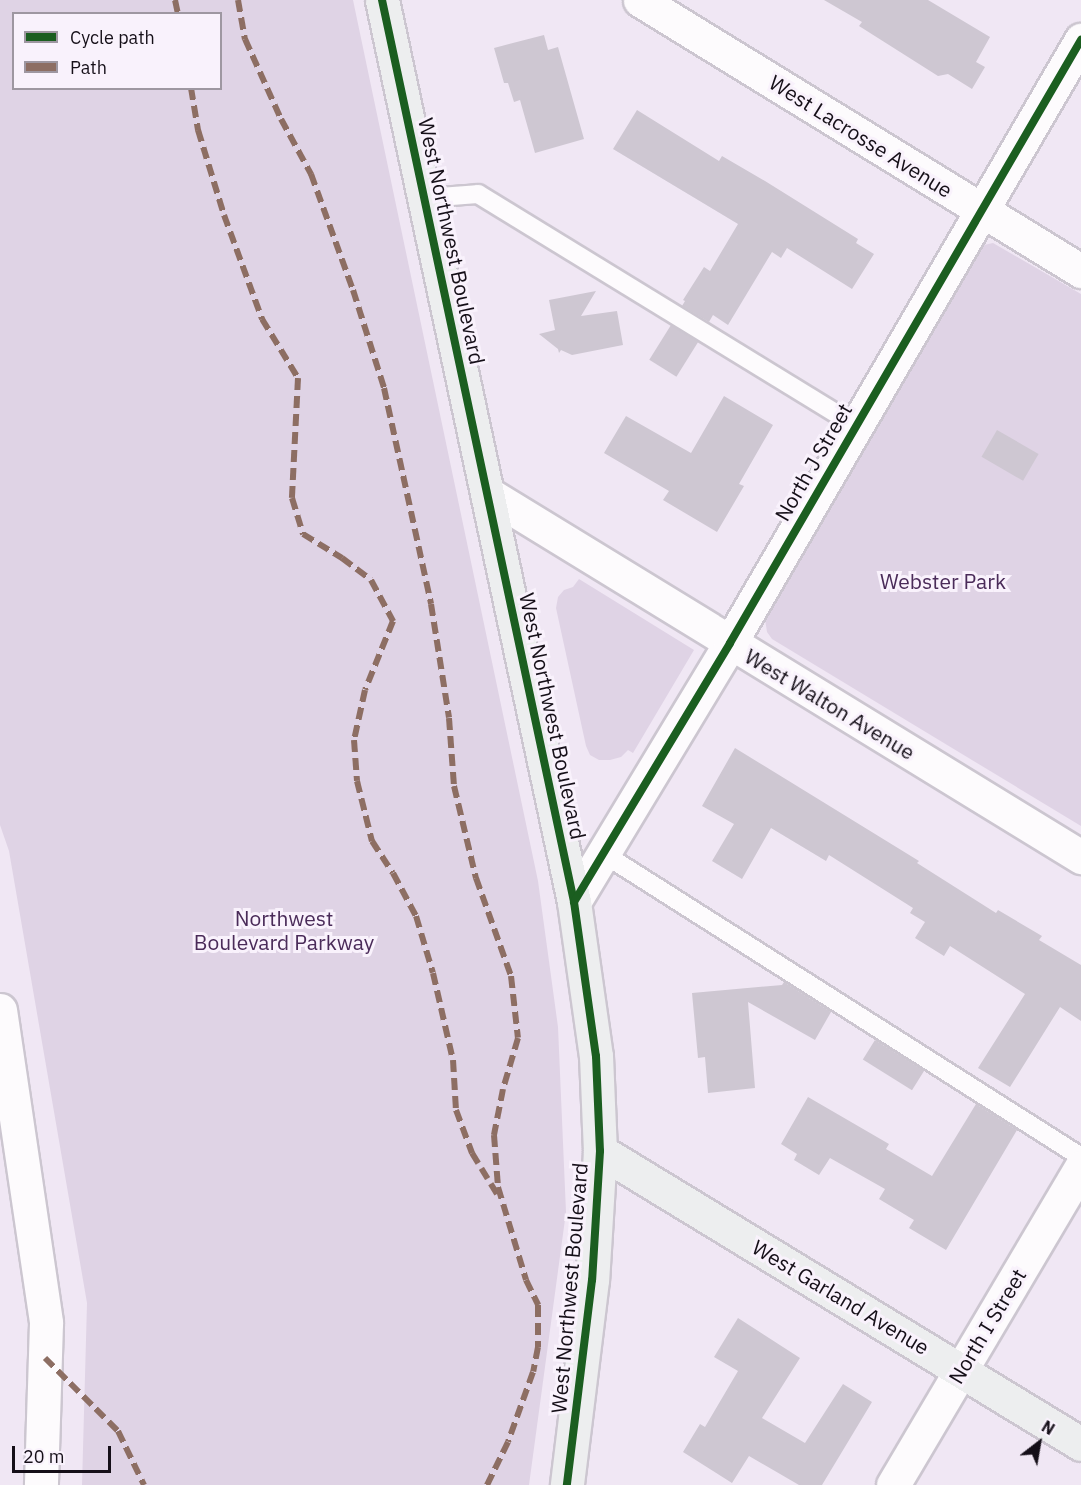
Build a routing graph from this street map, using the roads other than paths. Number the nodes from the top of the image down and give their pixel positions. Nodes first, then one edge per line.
1 (382, 0) edge
2 (640, 0) edge
3 (1081, 40) edge
4 (425, 198) junction
5 (980, 209) junction
6 (1081, 270) edge
7 (855, 425) junction
8 (487, 493) junction
9 (730, 643) junction
10 (604, 854) junction
11 (1081, 857) edge
12 (574, 902) junction
13 (0, 1010) edge
14 (4, 1052) edge
15 (600, 1151) junction
16 (1081, 1157) edge
17 (1081, 1167) edge
18 (960, 1370) junction
19 (1081, 1444) edge
20 (41, 1485) edge
21 (567, 1485) edge
22 (893, 1485) edge

1 - 4 main road, West Northwest Boulevard
2 - 5 street, West Lacrosse Avenue
3 - 5 street, North J Street
4 - 7 lane
4 - 8 main road, West Northwest Boulevard
5 - 6 street, West Lacrosse Avenue
5 - 7 street, North J Street
7 - 9 street, North J Street
8 - 9 street, West Walton Avenue
8 - 12 main road, West Northwest Boulevard
9 - 10 street, North J Street
9 - 11 street, West Walton Avenue
10 - 12 street, North J Street
10 - 16 lane
12 - 15 main road, West Northwest Boulevard
13 - 14 street
14 - 20 street
15 - 18 main road, West Garland Avenue
15 - 21 main road, West Northwest Boulevard
17 - 18 street, North I Street
18 - 19 main road, West Garland Avenue
18 - 22 street, North I Street

